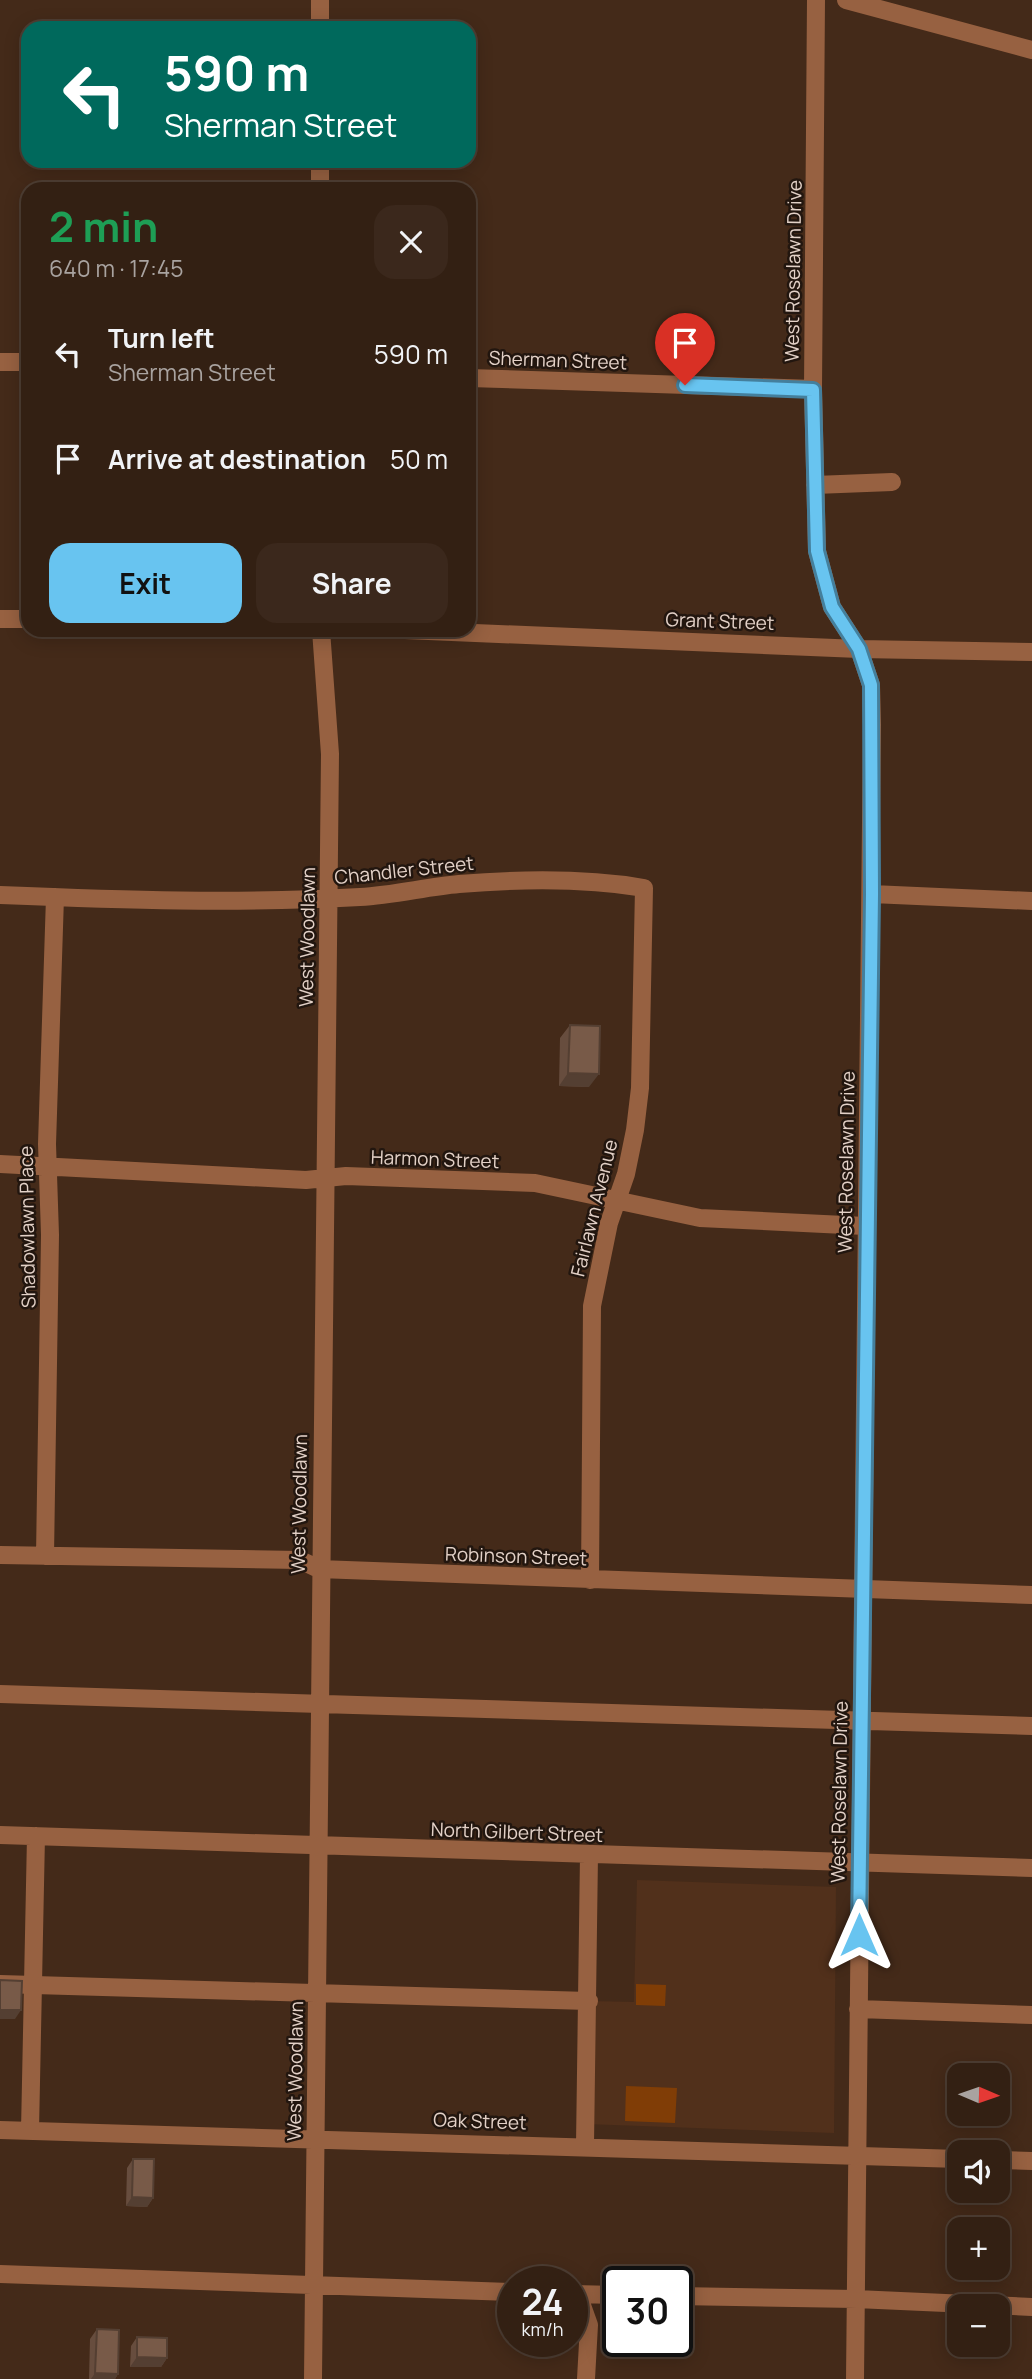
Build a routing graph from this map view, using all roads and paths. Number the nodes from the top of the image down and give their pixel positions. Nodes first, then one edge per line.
1 (320, 0) edge
2 (817, 0) edge
3 (846, 0) edge
4 (885, 5) edge
5 (320, 21) edge
6 (1032, 50) edge
7 (0, 362) edge
8 (21, 362) edge
9 (476, 378) edge
10 (813, 390) junction
11 (892, 482) dead end
12 (815, 485) junction
13 (0, 619) edge
14 (21, 620) edge
15 (476, 633) edge
16 (322, 637) edge
17 (859, 649) junction
18 (1032, 653) edge
19 (644, 888) joint
20 (872, 894) junction
21 (0, 895) edge
22 (55, 897) junction
23 (329, 899) junction
24 (1032, 901) edge
25 (0, 1164) edge
26 (47, 1166) junction
27 (324, 1178) junction
28 (617, 1201) junction
29 (866, 1226) junction
30 (0, 1555) edge
31 (45, 1556) junction
32 (319, 1569) junction
33 (590, 1580) junction
34 (863, 1589) junction
35 (1032, 1595) edge
36 (0, 1694) edge
37 (320, 1703) junction
38 (860, 1721) junction
39 (1032, 1726) edge
40 (0, 1835) edge
41 (36, 1836) junction
42 (317, 1847) junction
43 (589, 1855) junction
44 (859, 1863) junction
45 (1032, 1868) edge
46 (0, 1984) edge
47 (35, 1985) junction
48 (317, 1992) junction
49 (589, 2001) junction
50 (858, 2009) junction
51 (1032, 2015) edge
52 (0, 2130) edge
53 (30, 2131) junction
54 (316, 2137) junction
55 (585, 2145) junction
56 (856, 2155) junction
57 (947, 2158) edge
58 (1010, 2160) edge
59 (1032, 2161) edge
60 (0, 2274) edge
61 (314, 2287) junction
62 (497, 2292) edge
63 (693, 2296) edge
64 (856, 2299) junction
65 (1032, 2307) edge
66 (588, 2323) edge
67 (588, 2343) edge
68 (587, 2357) edge
69 (313, 2379) edge
70 (586, 2379) edge
71 (855, 2379) edge

1 - 5 street
2 - 10 street, West Roselawn Drive
3 - 4 street
4 - 6 street
7 - 8 street
9 - 10 street, Sherman Street
10 - 12 street, West Roselawn Drive
11 - 12 street
12 - 17 street, West Roselawn Drive
13 - 14 street
15 - 17 street, Grant Street
16 - 23 street, West Woodlawn
17 - 18 street, Grant Street
17 - 20 street, West Roselawn Drive
19 - 23 street, Chandler Street
19 - 28 street, Fairlawn Avenue
20 - 24 street
20 - 29 street, West Roselawn Drive
21 - 22 street, Chandler Street
22 - 23 street, Chandler Street
22 - 26 street, Shadowlawn Place
23 - 27 street, West Woodlawn
25 - 26 street, Harmon Street
26 - 27 street, Harmon Street
26 - 31 street, Shadowlawn Place
27 - 28 street, Harmon Street
27 - 32 street, West Woodlawn
28 - 29 street, Harmon Street
28 - 33 street, Fairlawn Avenue
29 - 34 street, West Roselawn Drive
30 - 31 street, Robinson Street
31 - 32 street, Robinson Street
32 - 33 street, Robinson Street
32 - 37 street, West Woodlawn
33 - 34 street, Robinson Street
34 - 35 street, Robinson Street
34 - 38 street, West Roselawn Drive
36 - 37 street
37 - 38 street
37 - 42 street, West Woodlawn
38 - 39 street
38 - 44 street, West Roselawn Drive
40 - 41 street, North Gilbert Street
41 - 42 street, North Gilbert Street
41 - 47 street
42 - 43 street, North Gilbert Street
42 - 48 street, West Woodlawn
43 - 44 street, North Gilbert Street
43 - 49 street
44 - 45 street, North Gilbert Street
44 - 50 street, West Roselawn Drive
46 - 47 street
47 - 48 street
47 - 53 street
48 - 49 street
48 - 54 street, West Woodlawn
49 - 55 street
50 - 51 street
50 - 56 street, West Roselawn Drive
52 - 53 street, Oak Street
53 - 54 street, Oak Street
54 - 55 street, Oak Street
54 - 61 street, West Woodlawn
55 - 56 street, Oak Street
56 - 57 street, Oak Street
56 - 64 street, West Roselawn Drive
58 - 59 street
60 - 61 street
61 - 62 street
61 - 69 street, West Woodlawn
63 - 64 street
64 - 65 street
64 - 71 street, West Roselawn Drive
66 - 67 street
68 - 70 street

